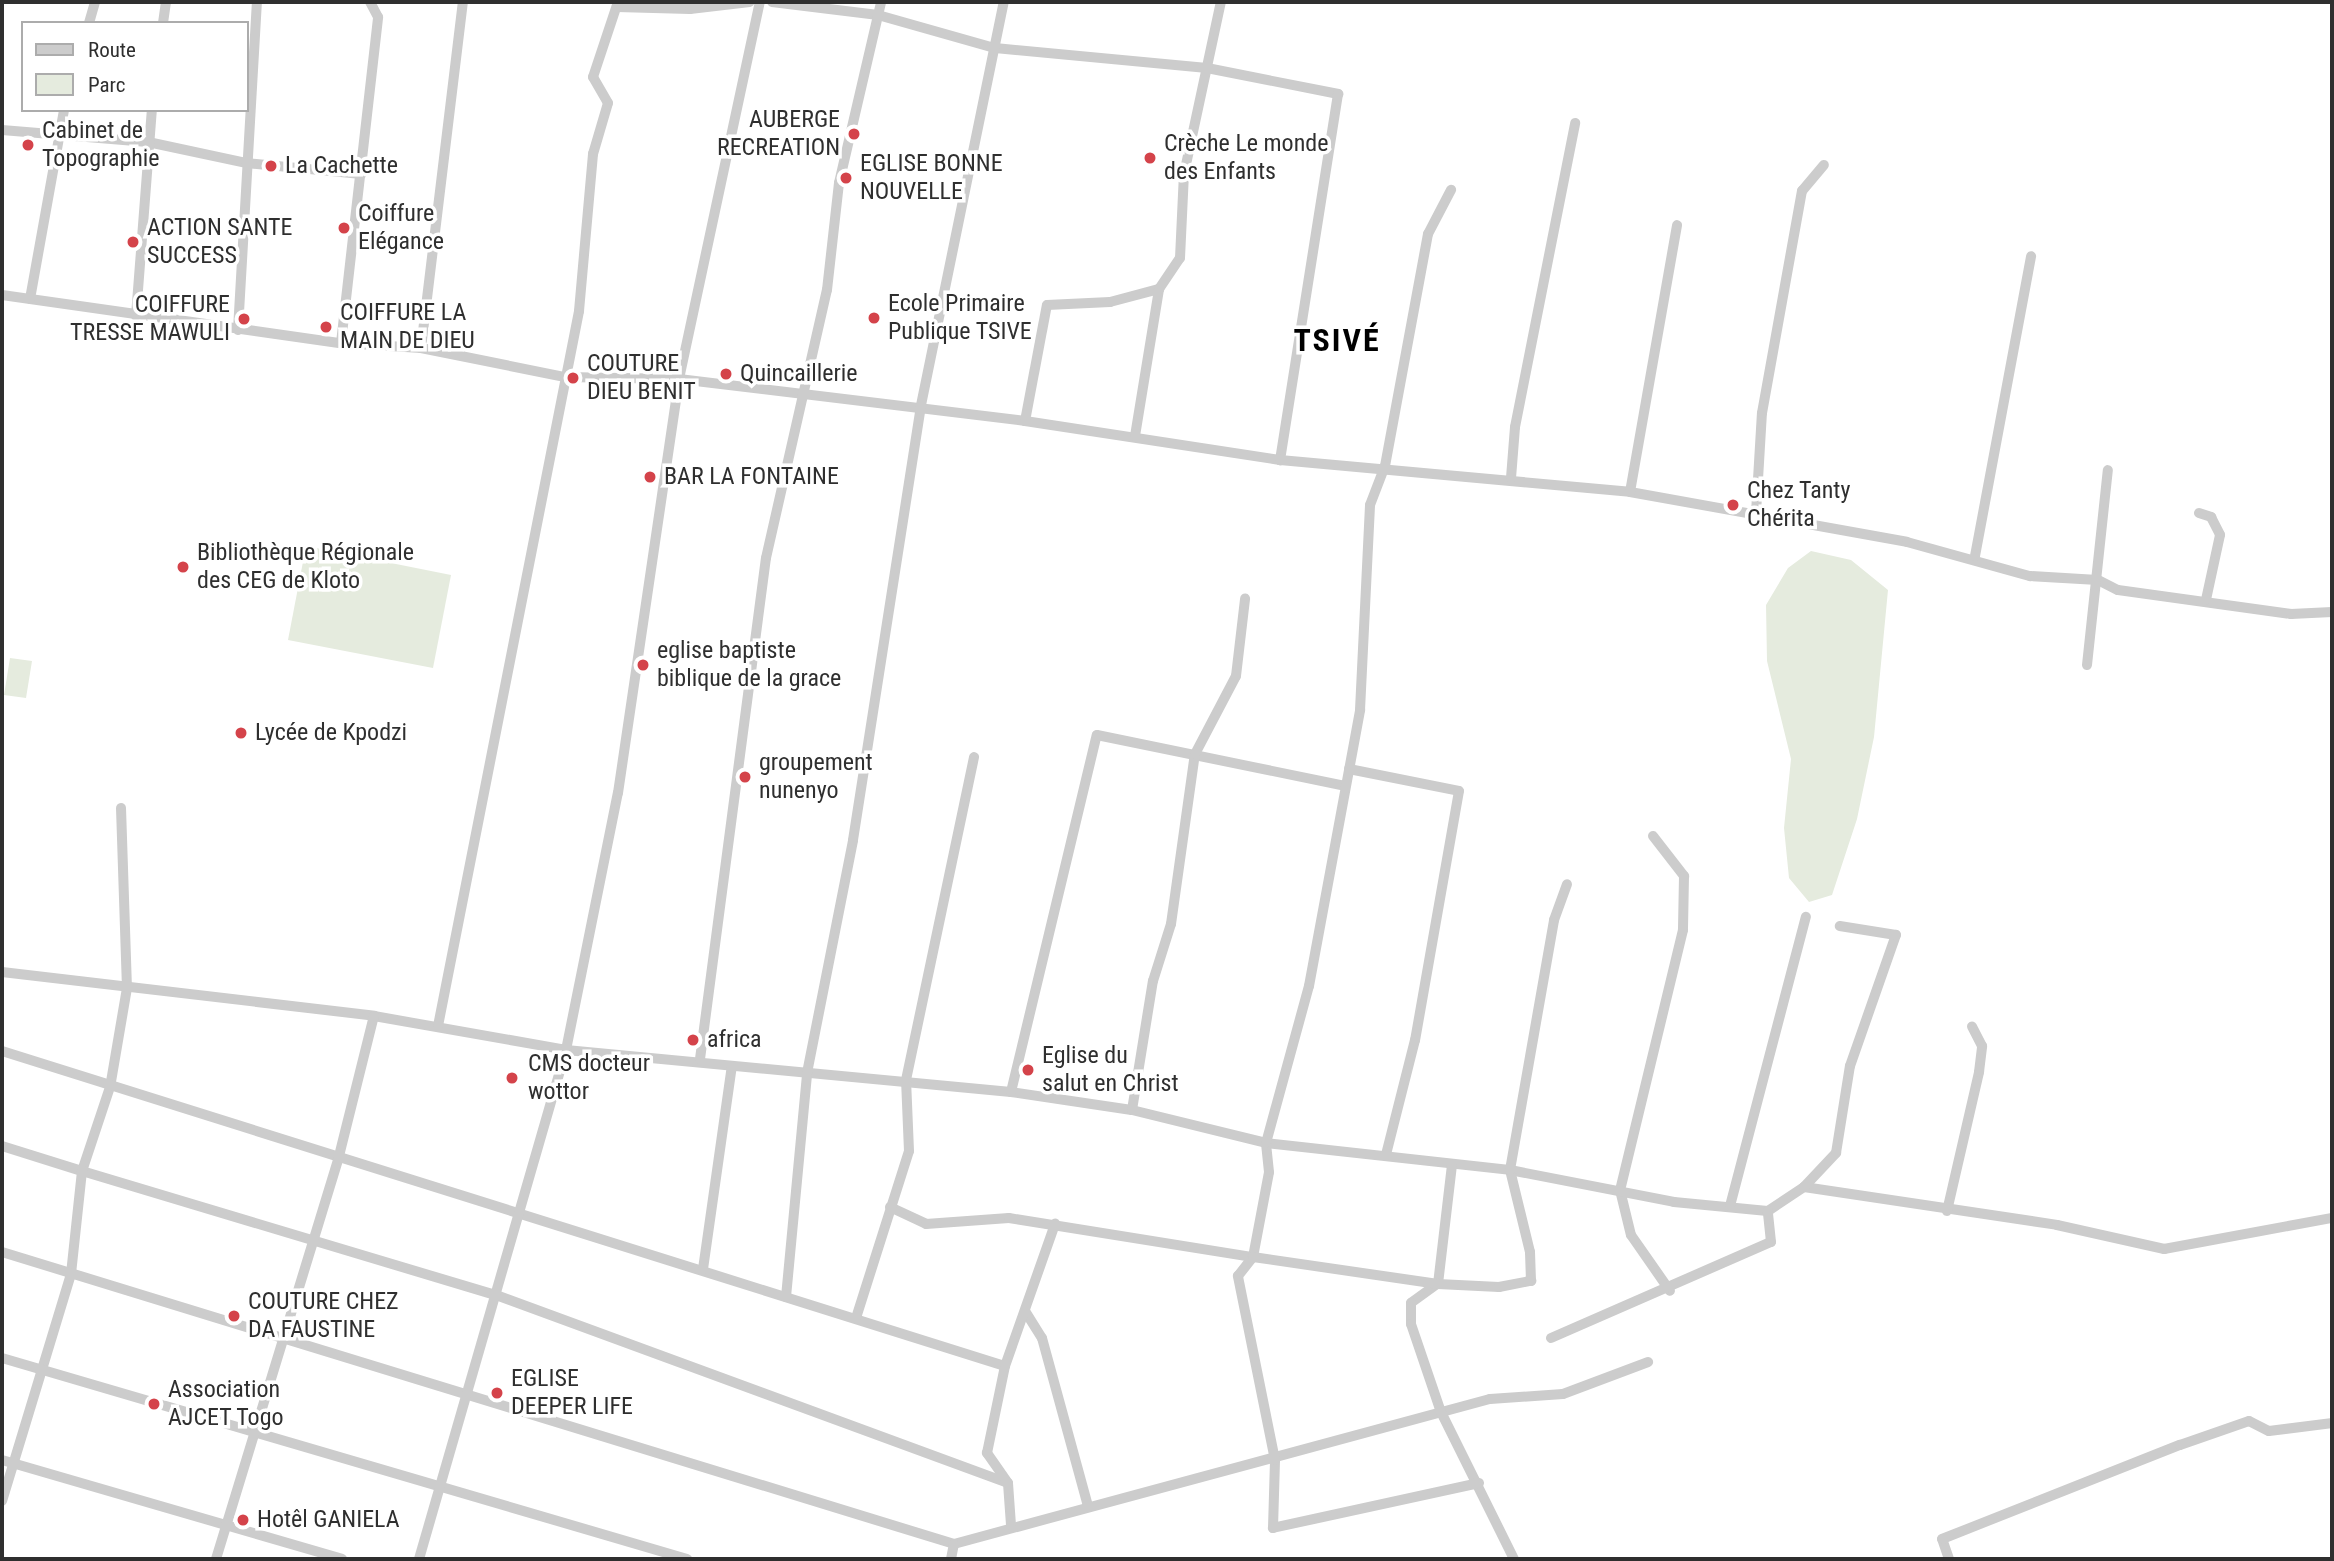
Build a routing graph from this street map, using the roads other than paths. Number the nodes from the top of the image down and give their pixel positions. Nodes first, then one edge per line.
1 (95, 2) edge
2 (166, 2) edge
3 (257, 2) edge
4 (370, 2) edge
5 (463, 2) edge
6 (750, 2) edge
7 (760, 2) edge
8 (772, 2) edge
9 (881, 2) edge
10 (1004, 2) edge
11 (1221, 2) edge
12 (617, 4) edge
13 (877, 15) junction
14 (90, 21) edge
15 (163, 21) edge
16 (995, 48) junction
17 (1207, 68) junction
18 (63, 112) edge
19 (152, 112) edge
20 (1575, 123) dead end
21 (2, 130) edge
22 (58, 133) junction
23 (148, 142) junction
24 (246, 163) junction
25 (1824, 165) dead end
26 (361, 174) junction
27 (1451, 190) dead end
28 (1676, 225) dead end
29 (2031, 256) dead end
30 (1159, 289) junction
31 (2, 295) edge
32 (30, 299) junction
33 (136, 316) junction
34 (238, 330) junction
35 (341, 343) junction
36 (421, 348) junction
37 (565, 377) junction
38 (679, 379) junction
39 (803, 393) junction
40 (920, 410) junction
41 (1025, 421) junction
42 (1135, 436) junction
43 (1280, 460) junction
44 (1385, 466) junction
45 (2108, 470) dead end
46 (1511, 478) junction
47 (1630, 492) junction
48 (1756, 513) junction
49 (2199, 513) dead end
50 (1975, 556) junction
51 (2098, 580) junction
52 (1245, 599) dead end
53 (2206, 600) junction
54 (2332, 612) edge
55 (2087, 665) dead end
56 (1195, 754) junction
57 (974, 757) dead end
58 (1349, 769) junction
59 (1345, 786) junction
60 (121, 808) dead end
61 (1653, 836) dead end
62 (1567, 884) dead end
63 (1805, 916) dead end
64 (1840, 926) dead end
65 (2, 972) edge
66 (127, 988) junction
67 (374, 1016) junction
68 (438, 1026) junction
69 (1972, 1026) dead end
70 (566, 1050) junction
71 (2, 1051) edge
72 (700, 1059) junction
73 (732, 1066) junction
74 (807, 1073) junction
75 (906, 1080) junction
76 (110, 1087) junction
77 (1011, 1091) junction
78 (1132, 1110) junction
79 (1266, 1143) junction
80 (2, 1146) edge
81 (1386, 1155) junction
82 (338, 1160) junction
83 (1452, 1165) junction
84 (1510, 1170) junction
85 (82, 1171) junction
86 (1804, 1186) junction
87 (1620, 1190) junction
88 (1730, 1206) junction
89 (890, 1207) junction
90 (1768, 1210) junction
91 (1947, 1211) junction
92 (519, 1217) junction
93 (2332, 1218) edge
94 (1055, 1224) junction
95 (312, 1240) junction
96 (2, 1252) edge
97 (1253, 1257) junction
98 (703, 1269) junction
99 (71, 1274) junction
100 (1438, 1284) junction
101 (1670, 1291) junction
102 (496, 1295) junction
103 (786, 1297) junction
104 (1025, 1311) junction
105 (856, 1318) junction
106 (282, 1337) junction
107 (1551, 1339) dead end
108 (2, 1359) edge
109 (1647, 1362) dead end
110 (1005, 1366) junction
111 (41, 1370) junction
112 (466, 1394) junction
113 (1441, 1412) junction
114 (2332, 1423) edge
115 (256, 1431) junction
116 (1275, 1460) junction
117 (7, 1462) edge
118 (1008, 1483) junction
119 (1479, 1483) junction
120 (441, 1486) junction
121 (2, 1501) edge
122 (1087, 1503) junction
123 (1011, 1525) junction
124 (225, 1526) junction
125 (954, 1544) junction
126 (216, 1559) edge
127 (342, 1559) edge
128 (419, 1559) edge
129 (687, 1559) edge
130 (951, 1559) edge
131 (1514, 1559) edge
132 (1949, 1559) edge

1 - 14 street
2 - 15 street
3 - 24 street
4 - 26 street
5 - 36 street
6 - 12 street
7 - 38 street
8 - 13 street
9 - 13 street
10 - 16 street
11 - 17 street
12 - 37 street
13 - 16 street
13 - 39 street
16 - 17 street
16 - 40 street
17 - 30 street
17 - 43 street
18 - 22 street
19 - 23 street
20 - 46 street
21 - 22 street
22 - 23 street
22 - 32 street
23 - 24 street
23 - 33 street
24 - 26 street
24 - 34 street
25 - 48 street
26 - 35 street
27 - 44 street
28 - 47 street
29 - 50 street
30 - 41 street
30 - 42 street
31 - 32 street
32 - 33 street
33 - 34 street
34 - 35 street
35 - 36 street
36 - 37 street
37 - 38 street
37 - 68 street
38 - 39 street
38 - 70 street
39 - 40 street
39 - 72 street
40 - 41 street
40 - 74 street
41 - 42 street
42 - 43 street
43 - 44 street
44 - 46 street
44 - 58 street
45 - 51 street
46 - 47 street
47 - 48 street
48 - 50 street
49 - 53 street
50 - 51 street
51 - 53 street
51 - 55 street
52 - 56 street
53 - 54 street
56 - 59 street
56 - 77 street
56 - 78 street
57 - 75 street
58 - 59 street
58 - 81 street
59 - 79 street
60 - 66 street
61 - 87 street
62 - 84 street
63 - 88 street
64 - 86 street
65 - 66 street
66 - 67 street
66 - 76 street
67 - 68 street
67 - 82 street
68 - 70 street
69 - 91 street
70 - 72 street
70 - 92 street
71 - 76 street
72 - 73 street
73 - 74 street
73 - 98 street
74 - 75 street
74 - 103 street
75 - 77 street
75 - 89 street
76 - 82 street
76 - 85 street
77 - 78 street
78 - 79 street
79 - 81 street
79 - 97 street
80 - 85 street
81 - 83 street
82 - 92 street
82 - 95 street
83 - 84 street
83 - 100 street
84 - 87 street
84 - 100 street
85 - 95 street
85 - 99 street
86 - 90 street
86 - 91 street
87 - 88 street
87 - 101 street
88 - 90 street
89 - 94 street
89 - 105 street
90 - 101 street
91 - 93 street
92 - 98 street
92 - 102 street
94 - 97 street
94 - 104 street
95 - 102 street
95 - 106 street
96 - 99 street
97 - 100 street
97 - 116 street
98 - 103 street
99 - 106 street
99 - 111 street
100 - 113 street
101 - 107 street
102 - 112 street
102 - 118 street
103 - 105 street
104 - 110 street
104 - 122 street
105 - 110 street
106 - 112 street
106 - 115 street
108 - 111 street
109 - 113 street
110 - 118 street
111 - 115 street
111 - 117 street
112 - 120 street
112 - 125 street
113 - 116 street
113 - 119 street
114 - 132 street
115 - 120 street
115 - 124 street
116 - 119 street
116 - 122 street
117 - 121 street
117 - 124 street
118 - 123 street
119 - 131 street
120 - 128 street
120 - 129 street
122 - 123 street
123 - 125 street
124 - 126 street
124 - 127 street
125 - 130 street

